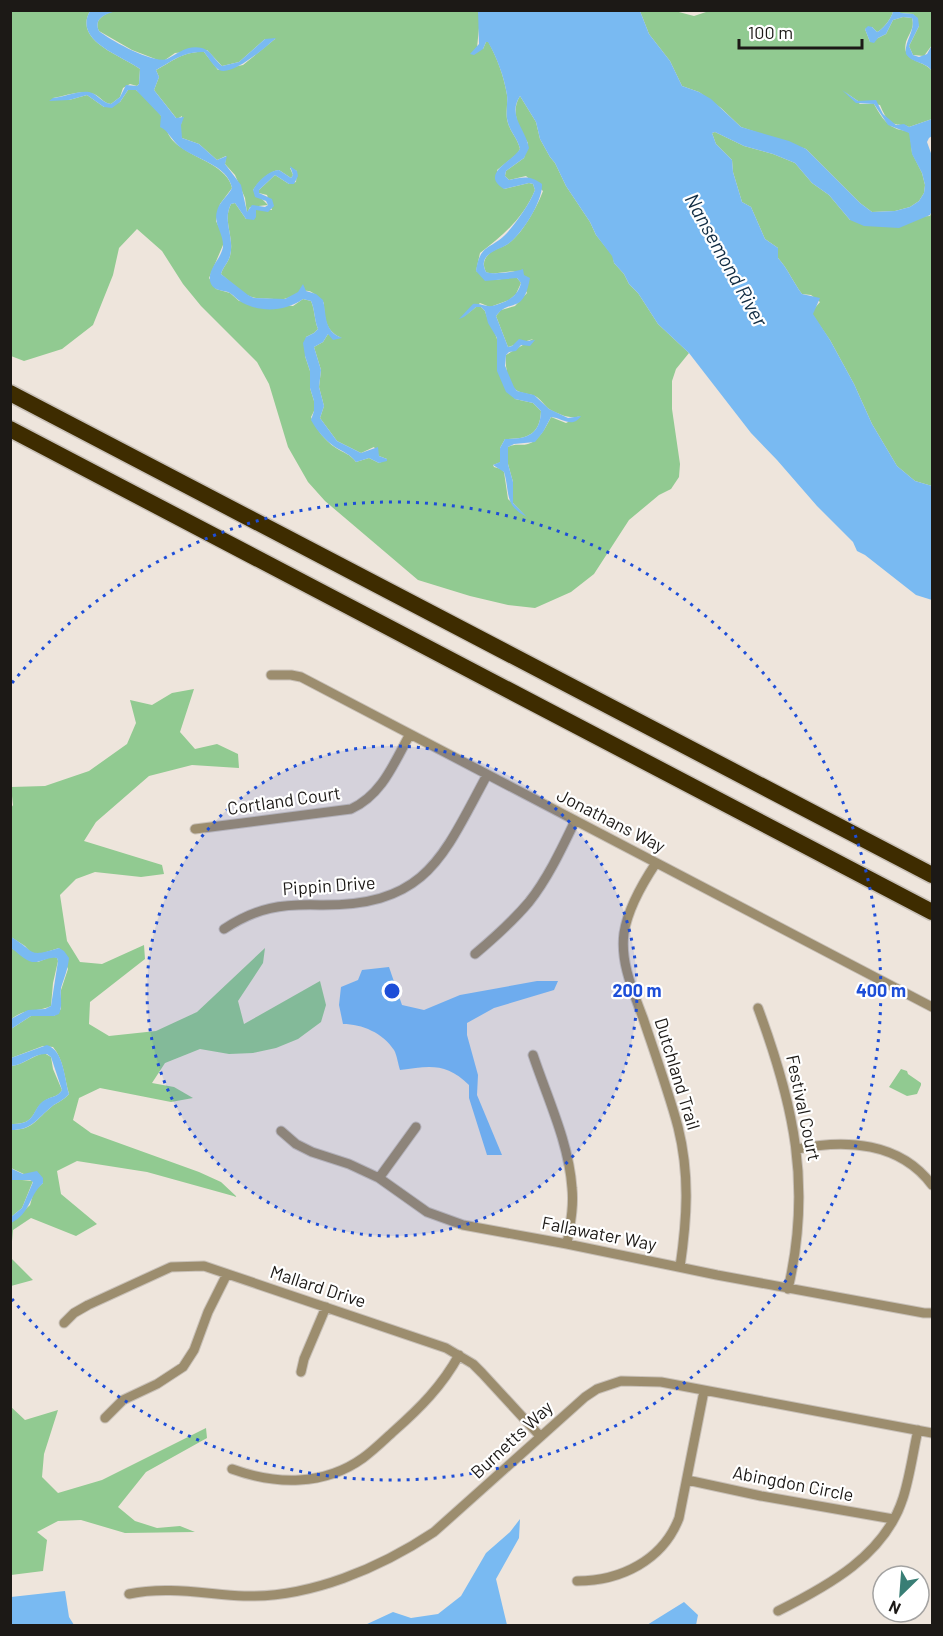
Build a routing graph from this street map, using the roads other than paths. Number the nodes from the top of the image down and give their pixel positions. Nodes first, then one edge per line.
1 (10, 393) edge
2 (10, 429) edge
3 (271, 675) dead end
4 (410, 734) junction
5 (487, 775) junction
6 (575, 821) junction
7 (195, 829) dead end
8 (656, 862) junction
9 (933, 875) edge
10 (933, 912) edge
11 (224, 929) dead end
12 (476, 954) dead end
13 (933, 1007) edge
14 (758, 1008) dead end
15 (532, 1054) dead end
16 (416, 1127) dead end
17 (281, 1131) dead end
18 (797, 1149) junction
19 (379, 1178) junction
20 (933, 1185) edge
21 (567, 1244) junction
22 (680, 1268) junction
23 (227, 1274) junction
24 (788, 1289) junction
25 (326, 1307) junction
26 (933, 1313) edge
27 (64, 1323) dead end
28 (459, 1355) junction
29 (301, 1372) dead end
30 (704, 1391) junction
31 (105, 1418) dead end
32 (918, 1430) junction
33 (933, 1433) edge
34 (540, 1436) junction
35 (232, 1469) dead end
36 (687, 1480) junction
37 (894, 1519) junction
38 (577, 1581) dead end
39 (129, 1594) dead end
40 (778, 1611) dead end

1 - 9 highway
2 - 10 highway
3 - 4 street, Jonathans Way
4 - 5 street, Jonathans Way
4 - 7 street, Cortland Court
5 - 6 street, Jonathans Way
5 - 11 street, Pippin Drive
6 - 8 street, Jonathans Way
6 - 12 street
8 - 13 street, Jonathans Way
8 - 22 street, Dutchland Trail
14 - 18 street, Festival Court
15 - 21 street
16 - 19 street
17 - 19 street, Fallawater Way
18 - 20 street
18 - 24 street, Festival Court
19 - 21 street, Fallawater Way
21 - 22 street, Fallawater Way
22 - 24 street, Fallawater Way
23 - 25 street, Mallard Drive
23 - 27 street, Mallard Drive
23 - 31 street
24 - 26 street, Fallawater Way
25 - 28 street, Mallard Drive
25 - 29 street
28 - 34 street, Mallard Drive
28 - 35 street
30 - 32 street, Burnetts Way
30 - 34 street, Burnetts Way
30 - 36 street
32 - 33 street, Burnetts Way
32 - 37 street
34 - 39 street, Burnetts Way
36 - 37 street, Abingdon Circle
36 - 38 street
37 - 40 street

